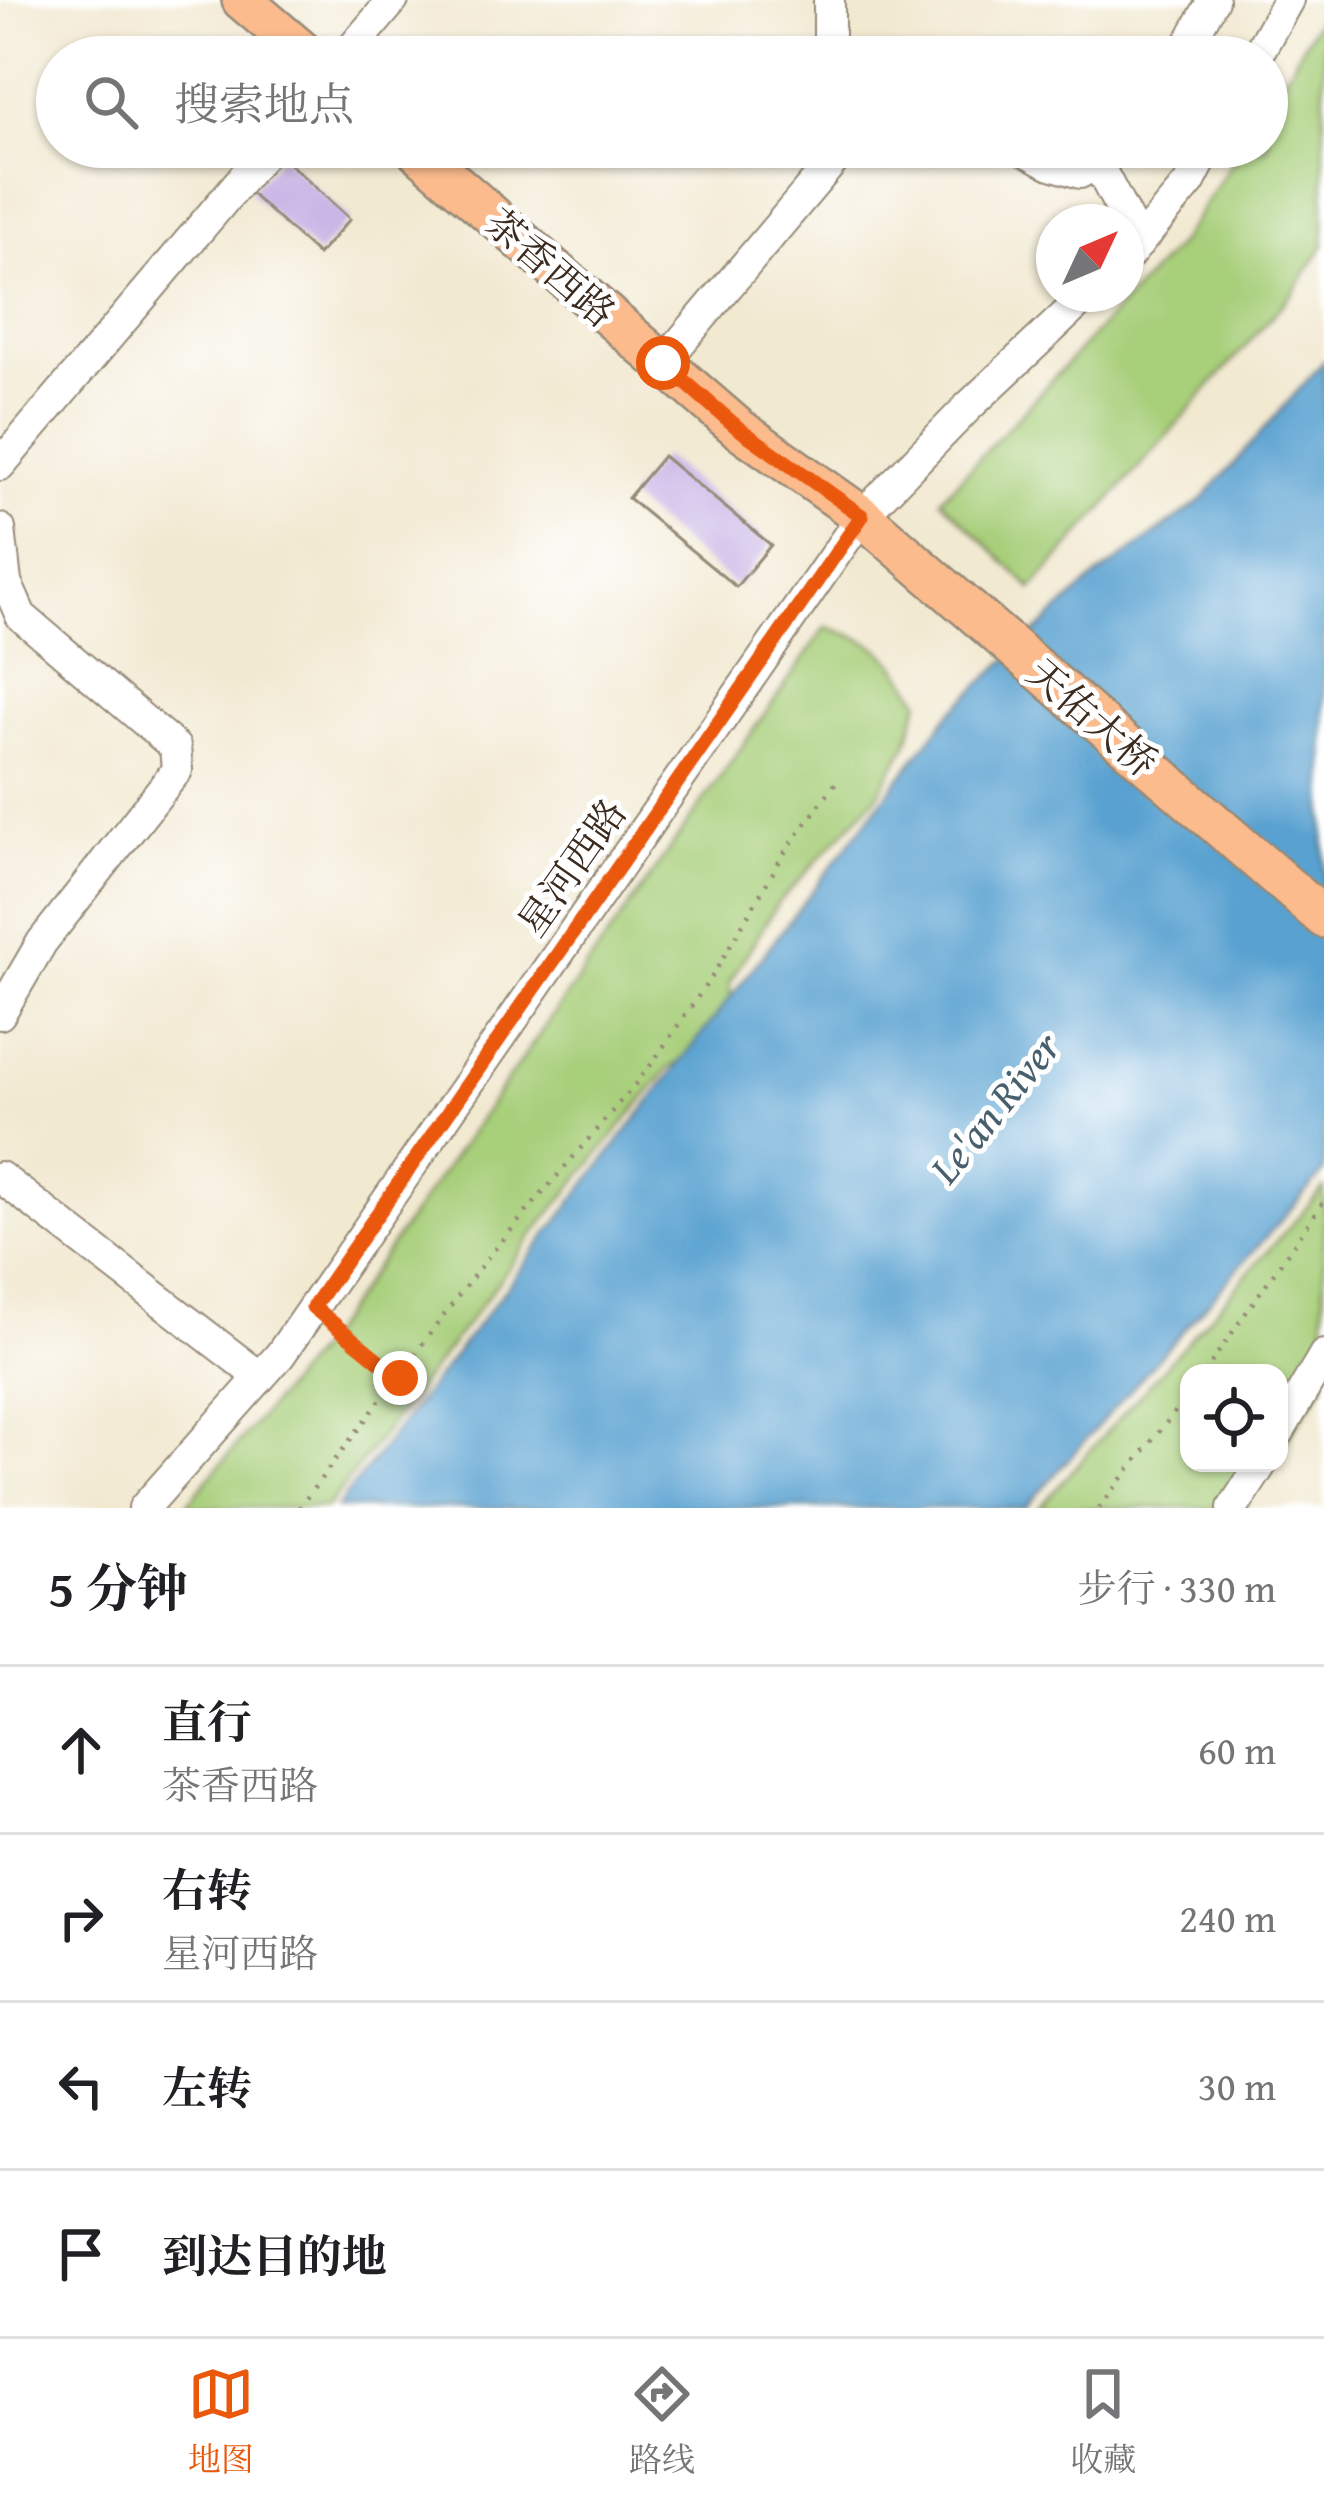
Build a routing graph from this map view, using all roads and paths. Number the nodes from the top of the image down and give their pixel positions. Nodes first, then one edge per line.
1 (242, 0) edge
2 (393, 0) edge
3 (829, 0) edge
4 (1213, 0) edge
5 (1288, 0) edge
6 (284, 36) edge
7 (363, 36) edge
8 (830, 36) edge
9 (1193, 36) edge
10 (1268, 36) edge
11 (251, 168) edge
12 (437, 168) edge
13 (828, 168) edge
14 (1113, 168) edge
15 (1197, 168) edge
16 (1122, 204) edge
17 (1144, 237) edge
18 (1069, 312) edge
19 (663, 363) junction
20 (0, 465) edge
21 (862, 516) junction
22 (0, 530) edge
23 (839, 777) dead end
24 (1324, 918) edge
25 (0, 1014) edge
26 (0, 1177) edge
27 (1324, 1201) edge
28 (313, 1307) junction
29 (1324, 1354) edge
30 (1210, 1364) edge
31 (260, 1377) junction
32 (400, 1378) junction
33 (1180, 1405) edge
34 (1288, 1416) edge
35 (1256, 1472) edge
36 (144, 1508) edge
37 (299, 1508) edge
38 (1099, 1508) edge
39 (1234, 1508) edge

1 - 6 main road
2 - 7 street
3 - 8 street
4 - 9 street
5 - 10 street
11 - 20 street
12 - 19 main road, 茶香西路
13 - 19 street
14 - 16 street
15 - 17 street
18 - 21 street, 星河西路
19 - 21 main road, 茶香西路
21 - 24 main road, 天佑大桥
21 - 28 street, 星河西路
22 - 25 street
23 - 32 path
26 - 31 street
27 - 30 path
28 - 31 street, 星河西路
28 - 32 path
29 - 34 street
31 - 36 street, 星河西路
32 - 37 path
33 - 38 path
35 - 39 street

